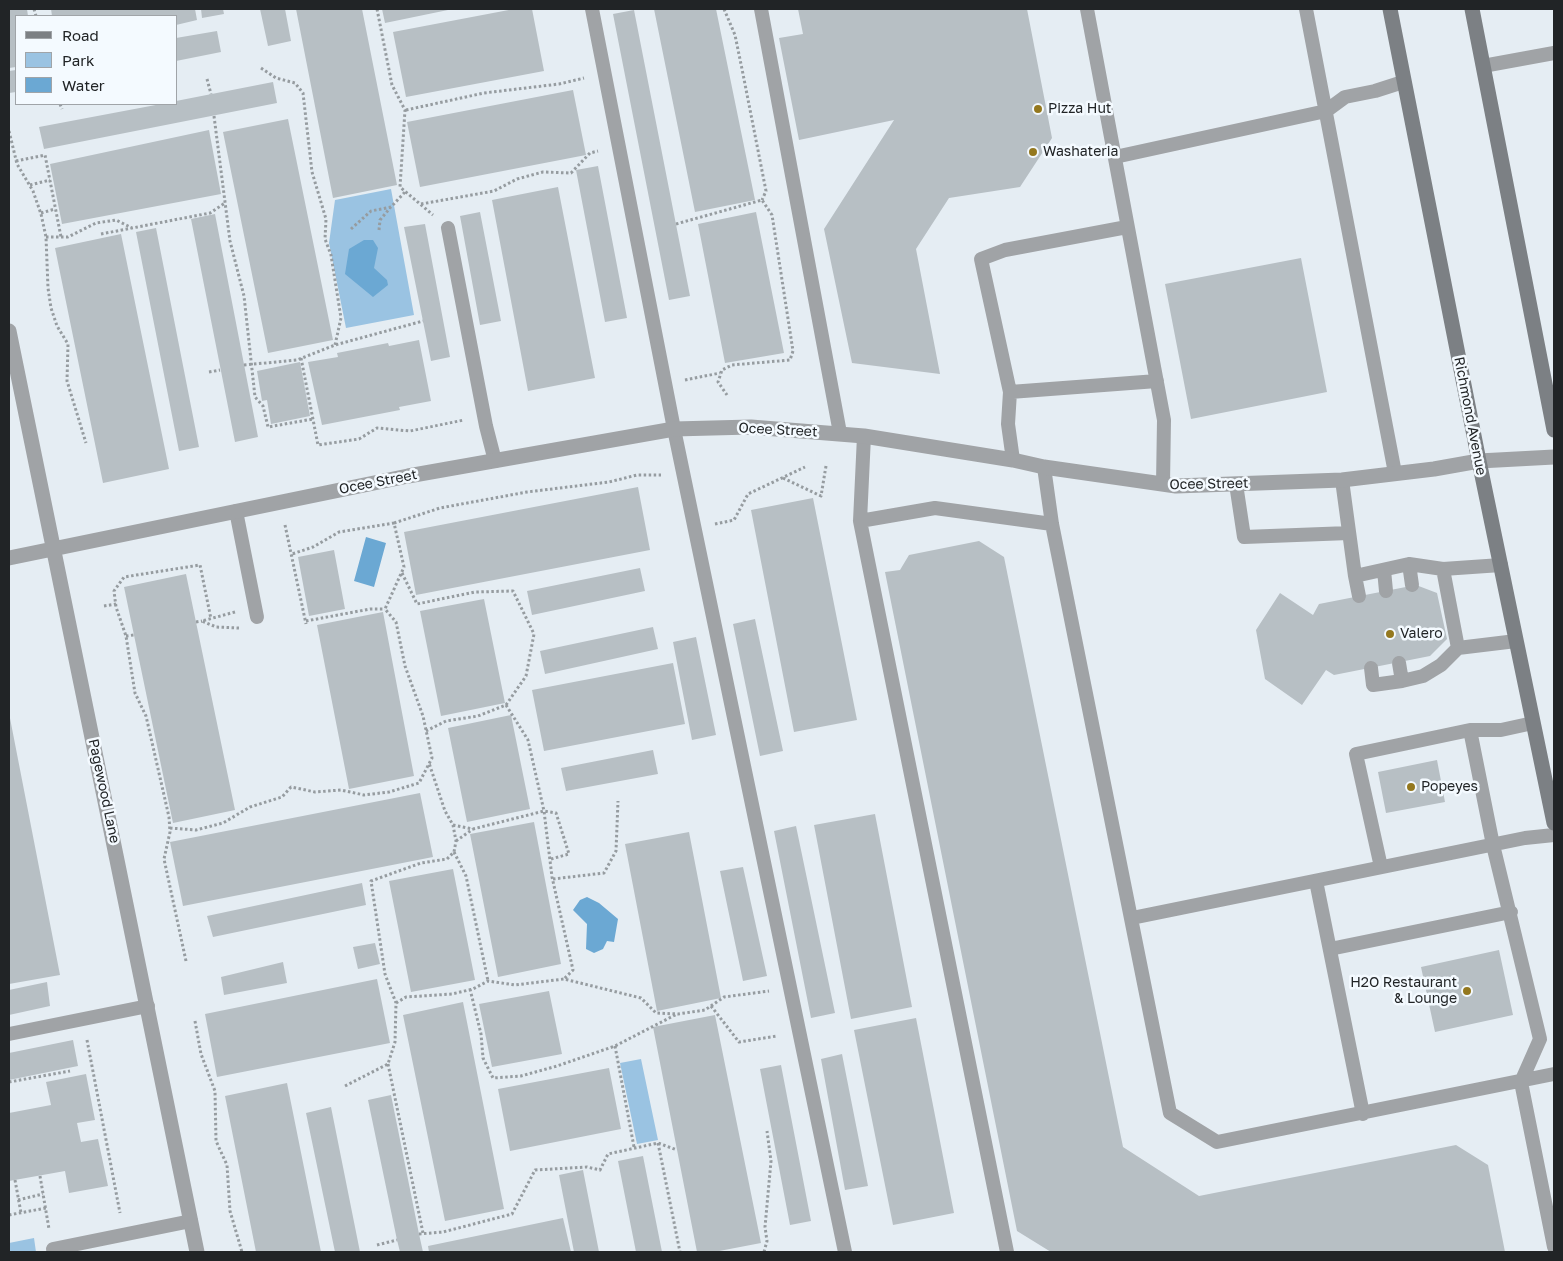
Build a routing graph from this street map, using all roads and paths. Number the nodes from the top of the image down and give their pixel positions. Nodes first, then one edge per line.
1 (377, 9) edge
2 (592, 9) edge
3 (724, 9) edge
4 (760, 9) edge
5 (1087, 9) edge
6 (1306, 9) edge
7 (1390, 9) edge
8 (1472, 9) edge
9 (1554, 53) edge
10 (1483, 66) junction
11 (261, 68) dead end
12 (604, 74) junction
13 (207, 79) dead end
14 (1403, 82) junction
15 (211, 94) dead end
16 (60, 105) edge
17 (62, 109) dead end
18 (405, 110) junction
19 (1326, 112) junction
20 (214, 116) dead end
21 (9, 131) edge
22 (618, 148) junction
23 (1115, 157) junction
24 (16, 161) junction
25 (50, 180) junction
26 (30, 185) junction
27 (406, 192) junction
28 (762, 200) junction
29 (225, 203) junction
30 (420, 204) junction
31 (392, 206) junction
32 (55, 209) junction
33 (40, 213) junction
34 (676, 224) dead end
35 (1127, 227) junction
36 (132, 228) junction
37 (448, 228) joint
38 (350, 229) dead end
39 (379, 230) dead end
40 (101, 234) dead end
41 (61, 237) junction
42 (46, 238) junction
43 (423, 321) dead end
44 (9, 331) edge
45 (335, 345) junction
46 (301, 358) junction
47 (244, 365) dead end
48 (251, 365) junction
49 (220, 370) dead end
50 (208, 372) dead end
51 (721, 373) junction
52 (1157, 381) junction
53 (667, 383) junction
54 (1010, 392) junction
55 (727, 395) dead end
56 (484, 415) junction
57 (313, 419) junction
58 (674, 429) junction
59 (1554, 430) edge
60 (840, 433) junction
61 (864, 436) junction
62 (86, 443) dead end
63 (1554, 457) edge
64 (1013, 460) junction
65 (495, 461) junction
66 (1479, 461) junction
67 (826, 466) dead end
68 (806, 467) dead end
69 (1044, 467) junction
70 (1396, 473) junction
71 (684, 475) junction
72 (782, 478) junction
73 (1342, 480) junction
74 (1163, 484) junction
75 (1236, 484) junction
76 (280, 502) junction
77 (236, 511) junction
78 (860, 521) junction
79 (394, 523) junction
80 (1052, 524) junction
81 (696, 528) junction
82 (1350, 533) junction
83 (55, 549) junction
84 (292, 554) junction
85 (9, 558) edge
86 (1409, 564) junction
87 (1501, 565) junction
88 (1443, 569) junction
89 (1384, 570) junction
90 (402, 573) junction
91 (1355, 576) junction
92 (1412, 585) dead end
93 (1386, 591) dead end
94 (1359, 596) dead end
95 (116, 604) junction
96 (104, 606) dead end
97 (385, 608) junction
98 (256, 612) joint
99 (211, 619) junction
100 (202, 621) junction
101 (196, 622) dead end
102 (242, 628) dead end
103 (134, 635) dead end
104 (126, 636) junction
105 (1516, 641) junction
106 (1458, 648) junction
107 (1426, 657) dead end
108 (1399, 663) dead end
109 (1371, 668) dead end
110 (1429, 672) junction
111 (1402, 681) junction
112 (506, 706) junction
113 (1534, 723) junction
114 (1470, 730) junction
115 (426, 731) junction
116 (429, 763) junction
117 (618, 801) dead end
118 (544, 811) junction
119 (1554, 823) edge
120 (453, 824) junction
121 (170, 828) junction
122 (473, 829) junction
123 (1554, 835) edge
124 (456, 841) junction
125 (1494, 844) junction
126 (454, 852) junction
127 (550, 859) junction
128 (1381, 867) junction
129 (553, 879) junction
130 (1316, 881) junction
131 (1511, 912) junction
132 (1132, 918) junction
133 (1330, 949) junction
134 (186, 961) dead end
135 (564, 979) junction
136 (488, 981) junction
137 (790, 988) junction
138 (470, 989) junction
139 (396, 1003) junction
140 (148, 1006) junction
141 (711, 1006) junction
142 (678, 1014) junction
143 (84, 1019) junction
144 (195, 1021) dead end
145 (800, 1032) junction
146 (9, 1034) edge
147 (615, 1046) junction
148 (388, 1064) junction
149 (70, 1070) dead end
150 (1554, 1074) edge
151 (9, 1082) edge
152 (1521, 1082) junction
153 (345, 1086) dead end
154 (1363, 1114) junction
155 (767, 1131) dead end
156 (658, 1144) junction
157 (634, 1147) junction
158 (677, 1150) dead end
159 (40, 1176) dead end
160 (15, 1180) dead end
161 (43, 1194) junction
162 (18, 1200) junction
163 (46, 1208) junction
164 (21, 1213) junction
165 (9, 1215) edge
166 (191, 1221) junction
167 (124, 1233) junction
168 (397, 1240) dead end
169 (377, 1245) dead end
170 (1554, 1247) edge
171 (53, 1249) joint
172 (197, 1252) edge
173 (242, 1252) edge
174 (680, 1252) edge
175 (764, 1252) edge
176 (846, 1252) edge
177 (1007, 1252) edge

1 - 18 path
2 - 12 lane
3 - 28 path
4 - 60 lane
5 - 23 lane
6 - 19 lane
7 - 14 main road, Richmond Avenue
8 - 10 main road
9 - 10 lane
10 - 59 main road
11 - 45 path
12 - 18 path
12 - 22 lane
13 - 15 path
14 - 19 lane
14 - 66 main road, Richmond Avenue
16 - 17 path
18 - 27 path
19 - 23 lane
19 - 70 lane
20 - 29 path
21 - 24 path
22 - 30 path
22 - 53 lane
23 - 35 lane
24 - 25 path
24 - 26 path
25 - 26 path
25 - 32 path
26 - 33 path
27 - 30 path
27 - 31 path
28 - 34 path
28 - 51 path
29 - 36 path
29 - 48 path
30 - 37 path
31 - 38 path
31 - 39 path
32 - 33 path
32 - 41 path
33 - 42 path
35 - 52 lane
35 - 54 lane
36 - 40 path
36 - 41 path
37 - 56 lane
41 - 42 path
42 - 62 path
43 - 45 path
44 - 83 street, Pagewood Lane
45 - 46 path
46 - 48 path
46 - 57 path
47 - 48 path
48 - 57 path
49 - 50 path
51 - 53 path
51 - 55 path
52 - 54 lane
52 - 74 lane
53 - 58 lane
54 - 64 lane
56 - 57 path
56 - 65 lane
58 - 60 street, Ocee Street
58 - 65 street, Ocee Street
58 - 71 lane
60 - 61 street, Ocee Street
61 - 64 street, Ocee Street
61 - 78 lane
63 - 66 street, Ocee Street
64 - 69 street, Ocee Street
65 - 76 street, Ocee Street
66 - 70 street, Ocee Street
66 - 87 main road, Richmond Avenue
67 - 72 path
68 - 72 path
69 - 74 street, Ocee Street
69 - 80 lane
70 - 73 street, Ocee Street
71 - 79 path
71 - 81 lane
72 - 81 path
73 - 75 street, Ocee Street
73 - 82 lane
74 - 75 street, Ocee Street
75 - 82 lane
76 - 77 street, Ocee Street
76 - 84 path
77 - 83 street, Ocee Street
77 - 98 lane
78 - 80 lane
78 - 177 lane
79 - 84 path
79 - 90 path
80 - 132 lane
81 - 137 lane
82 - 91 lane
83 - 85 street, Ocee Street
83 - 140 street, Pagewood Lane
84 - 97 path
86 - 88 lane
86 - 89 lane
86 - 92 lane
87 - 88 lane
87 - 105 main road, Richmond Avenue
88 - 106 lane
89 - 91 lane
89 - 93 lane
90 - 97 path
90 - 112 path
91 - 94 lane
95 - 96 path
95 - 99 path
95 - 104 path
97 - 115 path
98 - 99 path
99 - 100 path
100 - 101 path
100 - 102 path
103 - 104 path
104 - 121 path
105 - 106 lane
105 - 113 main road, Richmond Avenue
106 - 110 lane
107 - 110 lane
108 - 111 lane
109 - 111 lane
110 - 111 lane
112 - 115 path
112 - 118 path
113 - 114 lane
113 - 119 main road, Richmond Avenue
114 - 125 lane
114 - 128 lane
115 - 116 path
116 - 120 path
116 - 121 path
117 - 129 path
118 - 122 path
118 - 127 path
118 - 127 path
120 - 122 path
120 - 124 path
121 - 134 path
122 - 124 path
123 - 125 lane
124 - 126 path
125 - 128 lane
125 - 131 lane
126 - 136 path
126 - 139 path
127 - 129 path
128 - 130 lane
129 - 135 path
130 - 132 lane
130 - 133 lane
131 - 133 lane
131 - 152 lane
132 - 154 lane
133 - 154 lane
135 - 136 path
135 - 142 path
136 - 138 path
137 - 141 path
137 - 145 lane
138 - 139 path
138 - 147 path
139 - 148 path
140 - 143 lane
140 - 166 street, Pagewood Lane
141 - 142 path
141 - 145 path
142 - 147 path
143 - 146 lane
143 - 167 path
144 - 173 path
145 - 176 lane
147 - 157 path
148 - 153 path
148 - 157 path
149 - 151 path
150 - 152 lane
152 - 154 lane
152 - 170 lane
155 - 175 path
156 - 157 path
156 - 158 path
156 - 174 path
159 - 161 path
160 - 162 path
161 - 162 path
161 - 163 path
162 - 164 path
163 - 164 path
163 - 171 path
164 - 165 path
166 - 167 lane
166 - 172 street, Pagewood Lane
167 - 171 lane
168 - 169 path

